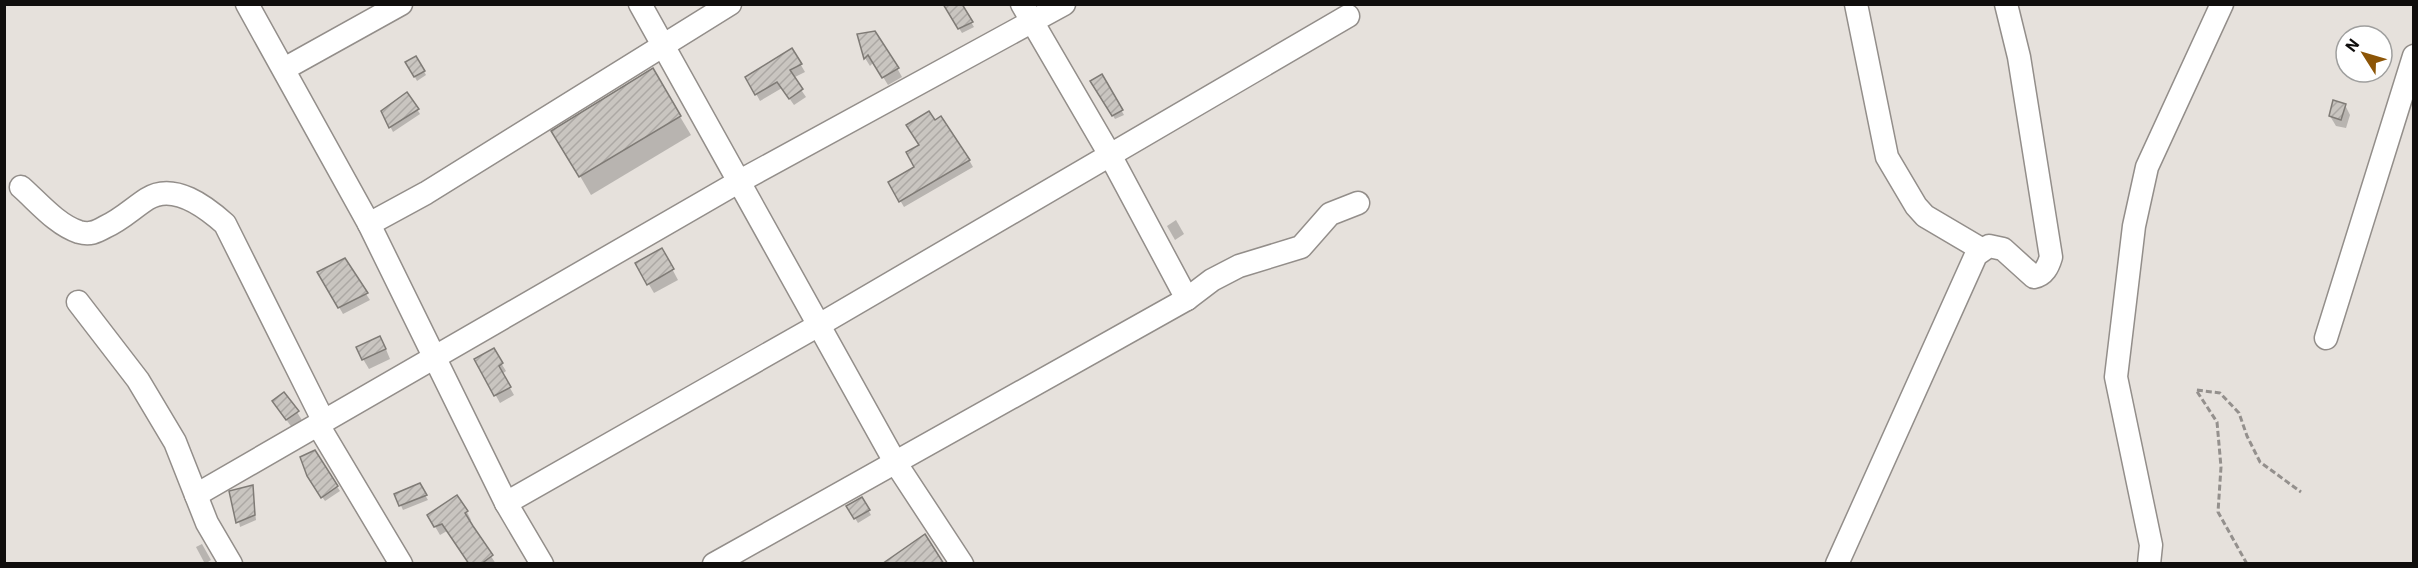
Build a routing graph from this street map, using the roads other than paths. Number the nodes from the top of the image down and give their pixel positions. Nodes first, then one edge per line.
1 (247, 4) edge
2 (400, 4) edge
3 (640, 4) edge
4 (730, 4) edge
5 (1064, 4) edge
6 (1856, 4) edge
7 (2006, 4) edge
8 (2222, 4) edge
9 (1028, 14) edge
10 (1348, 16) dead end
11 (663, 44) junction
12 (2414, 56) edge
13 (284, 69) junction
14 (1110, 155) junction
15 (740, 181) junction
16 (21, 187) dead end
17 (1358, 203) dead end
18 (369, 224) junction
19 (1981, 249) junction
20 (1187, 298) junction
21 (78, 302) dead end
22 (819, 325) junction
23 (2326, 338) dead end
24 (434, 357) junction
25 (321, 423) junction
26 (895, 462) junction
27 (196, 495) junction
28 (506, 503) junction
29 (1842, 562) edge
30 (231, 564) edge
31 (401, 564) edge
32 (542, 564) edge
33 (714, 564) edge
34 (962, 564) edge
35 (2148, 564) edge

1 - 13 street
2 - 13 street
3 - 11 street
4 - 11 street
5 - 9 street
6 - 19 street
7 - 19 street
8 - 35 street
9 - 14 street
9 - 15 street
10 - 14 street
11 - 15 street
11 - 18 street
12 - 23 street
13 - 18 street
14 - 20 street
14 - 22 street
15 - 22 street
15 - 24 street
16 - 25 street
17 - 20 street
18 - 24 street
19 - 29 street
20 - 26 street
21 - 27 street
22 - 26 street
22 - 28 street
24 - 25 street
24 - 28 street
25 - 27 street
25 - 31 street
26 - 33 street
26 - 34 street
27 - 30 street
28 - 32 street

